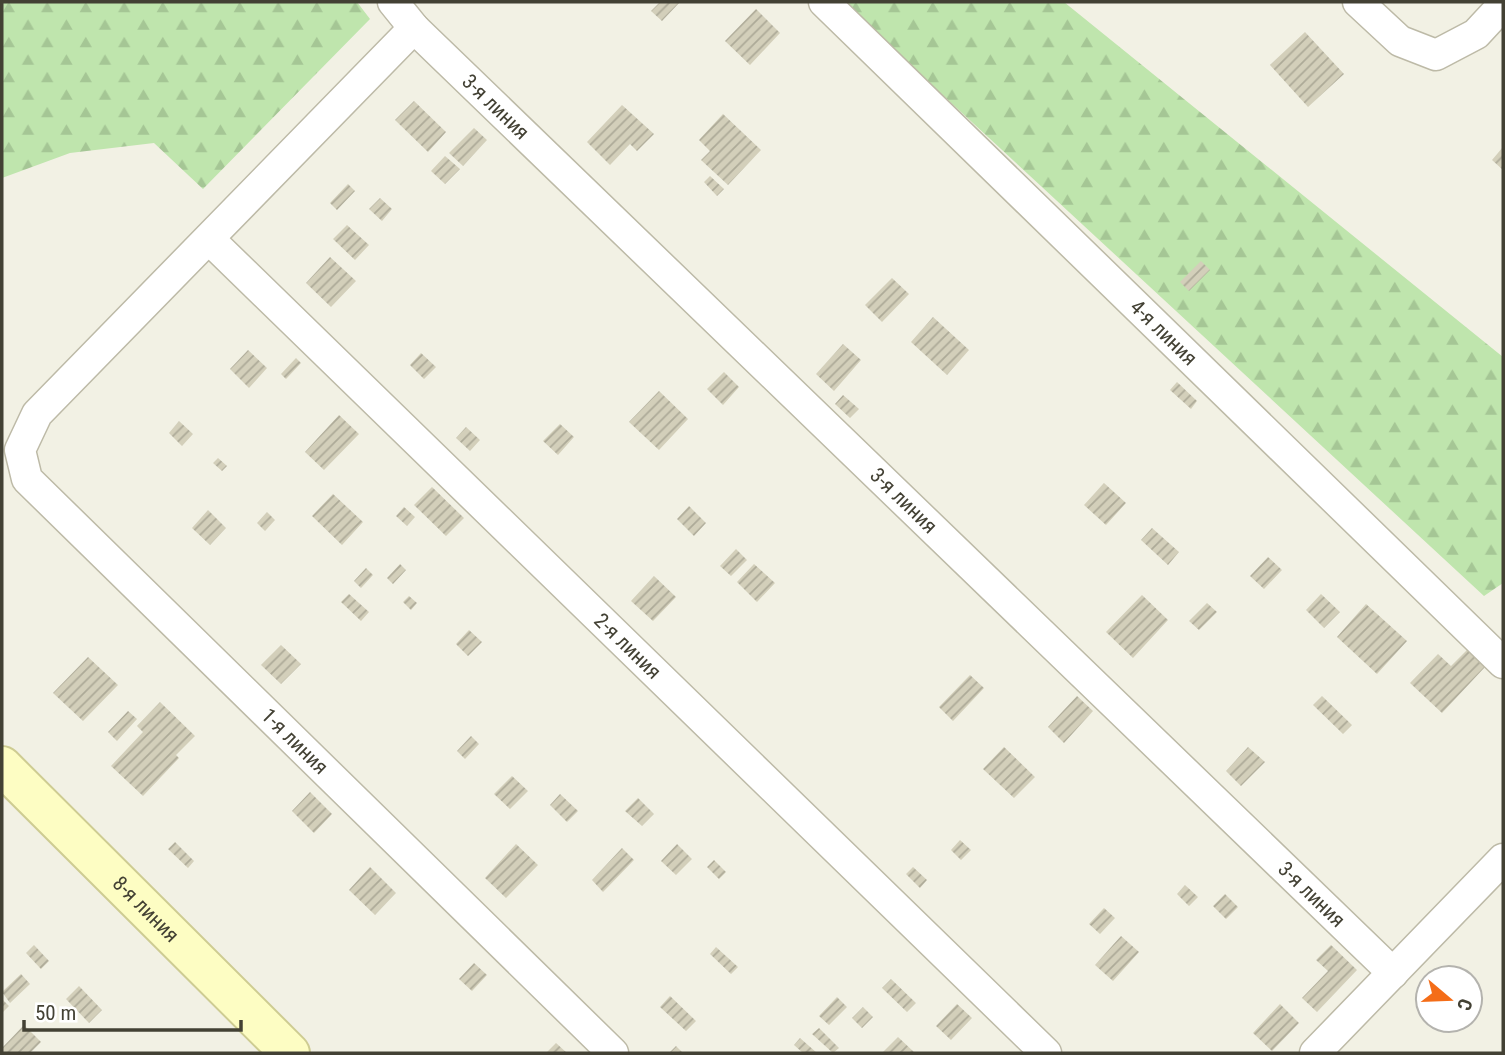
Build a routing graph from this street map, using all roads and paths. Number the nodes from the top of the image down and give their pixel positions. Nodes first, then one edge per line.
1 (393, 2) edge
2 (824, 2) edge
3 (1357, 2) edge
4 (1503, 5) edge
5 (414, 28) junction
6 (209, 239) junction
7 (1503, 663) edge
8 (2, 766) edge
9 (1503, 859) edge
10 (1393, 973) junction
11 (290, 1053) edge
12 (613, 1053) edge
13 (1045, 1053) edge
14 (1315, 1053) edge

1 - 5 street, 3-я линия
2 - 7 street, 4-я линия
3 - 4 street
5 - 6 street, 1-я линия
5 - 10 street, 3-я линия
6 - 12 street, 1-я линия
6 - 13 street, 2-я линия
8 - 11 street, 8-я линия
9 - 10 street
10 - 14 street

